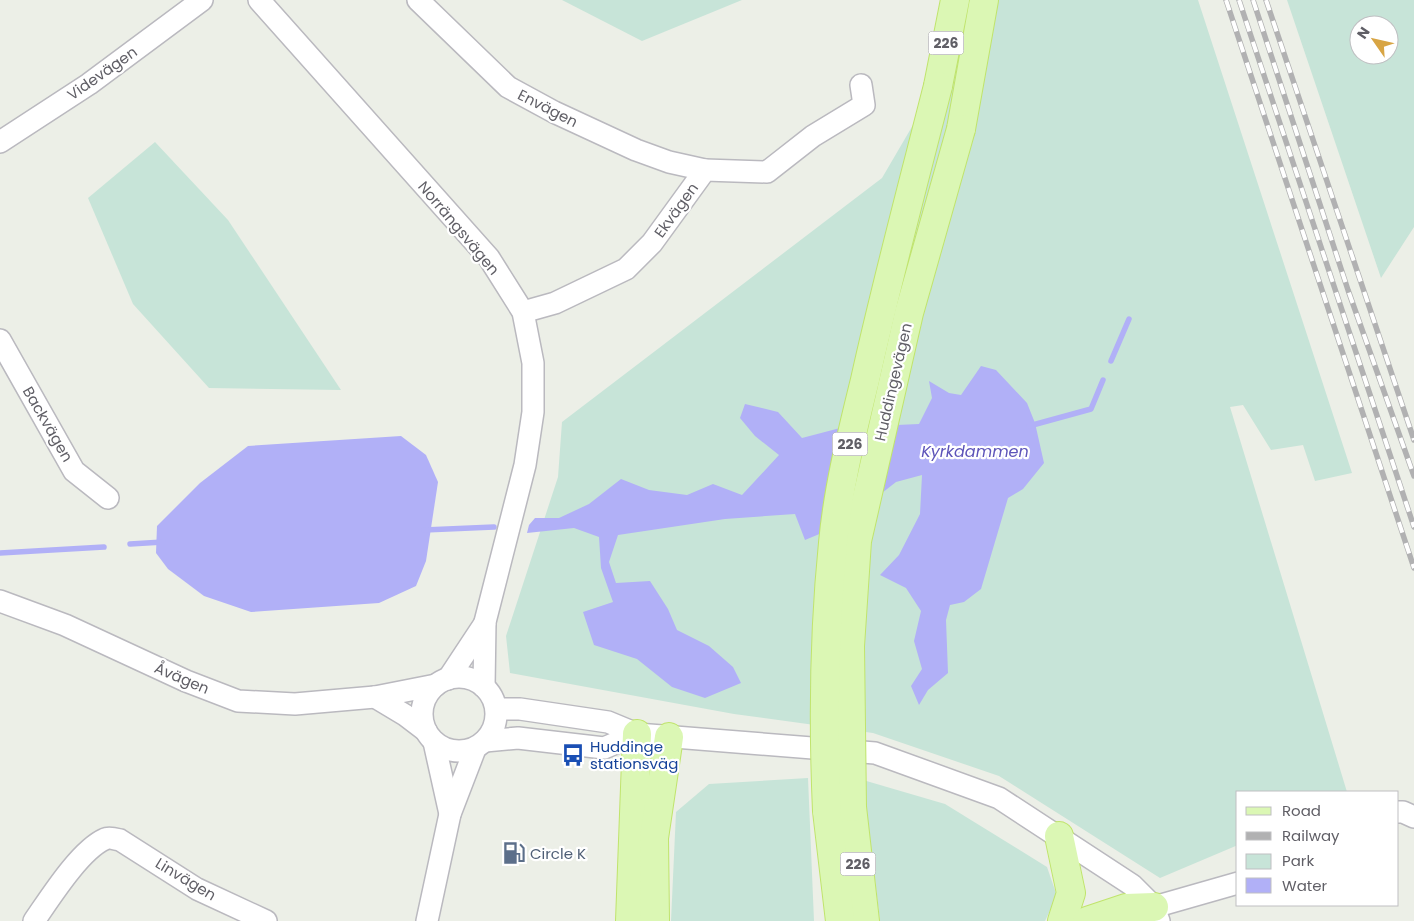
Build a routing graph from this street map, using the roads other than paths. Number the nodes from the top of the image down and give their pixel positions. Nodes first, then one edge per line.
1 (202, 0) edge
2 (259, 0) edge
3 (418, 0) edge
4 (955, 0) edge
5 (984, 0) edge
6 (861, 85) dead end
7 (0, 142) edge
8 (705, 170) junction
9 (523, 312) junction
10 (0, 340) edge
11 (108, 498) dead end
12 (0, 601) edge
13 (486, 622) junction
14 (442, 682) junction
15 (484, 687) junction
16 (375, 697) junction
17 (496, 709) junction
18 (637, 734) junction
19 (430, 736) junction
20 (669, 737) junction
21 (480, 745) junction
22 (839, 809) junction
23 (1399, 812) edge
24 (450, 814) junction
25 (1414, 817) edge
26 (1059, 836) junction
27 (1236, 884) edge
28 (1150, 916) edge
29 (34, 921) edge
30 (266, 921) edge
31 (427, 921) edge
32 (630, 921) edge
33 (654, 921) edge
34 (840, 921) edge
35 (865, 921) edge
36 (1062, 921) edge
37 (1087, 921) edge

1 - 7 street, Videvägen
2 - 9 street, Norrängsvägen
3 - 8 street, Envägen
4 - 22 main road, Huddingevägen / 226, bridge
5 - 22 main road, Huddingevägen / 226, bridge
6 - 8 street, Ekvägen
8 - 9 street, Ekvägen
9 - 13 street, Norrängsvägen
10 - 11 street, Backvägen
12 - 16 street, Åvägen
13 - 14 street, Norrängsvägen
13 - 15 street, Norrängsvägen
14 - 15 street
14 - 16 street, Åvägen
14 - 19 street
15 - 17 street
16 - 19 street
17 - 18 street
17 - 21 street
18 - 20 street
18 - 21 street
18 - 32 main road
19 - 21 street
19 - 24 street
20 - 26 street
20 - 33 main road
21 - 24 street
22 - 34 main road, Huddingevägen / 226
22 - 35 main road, Huddingevägen / 226
23 - 25 street
24 - 31 street
26 - 28 street
26 - 36 main road
27 - 28 street
28 - 37 main road
29 - 30 street, Linvägen

